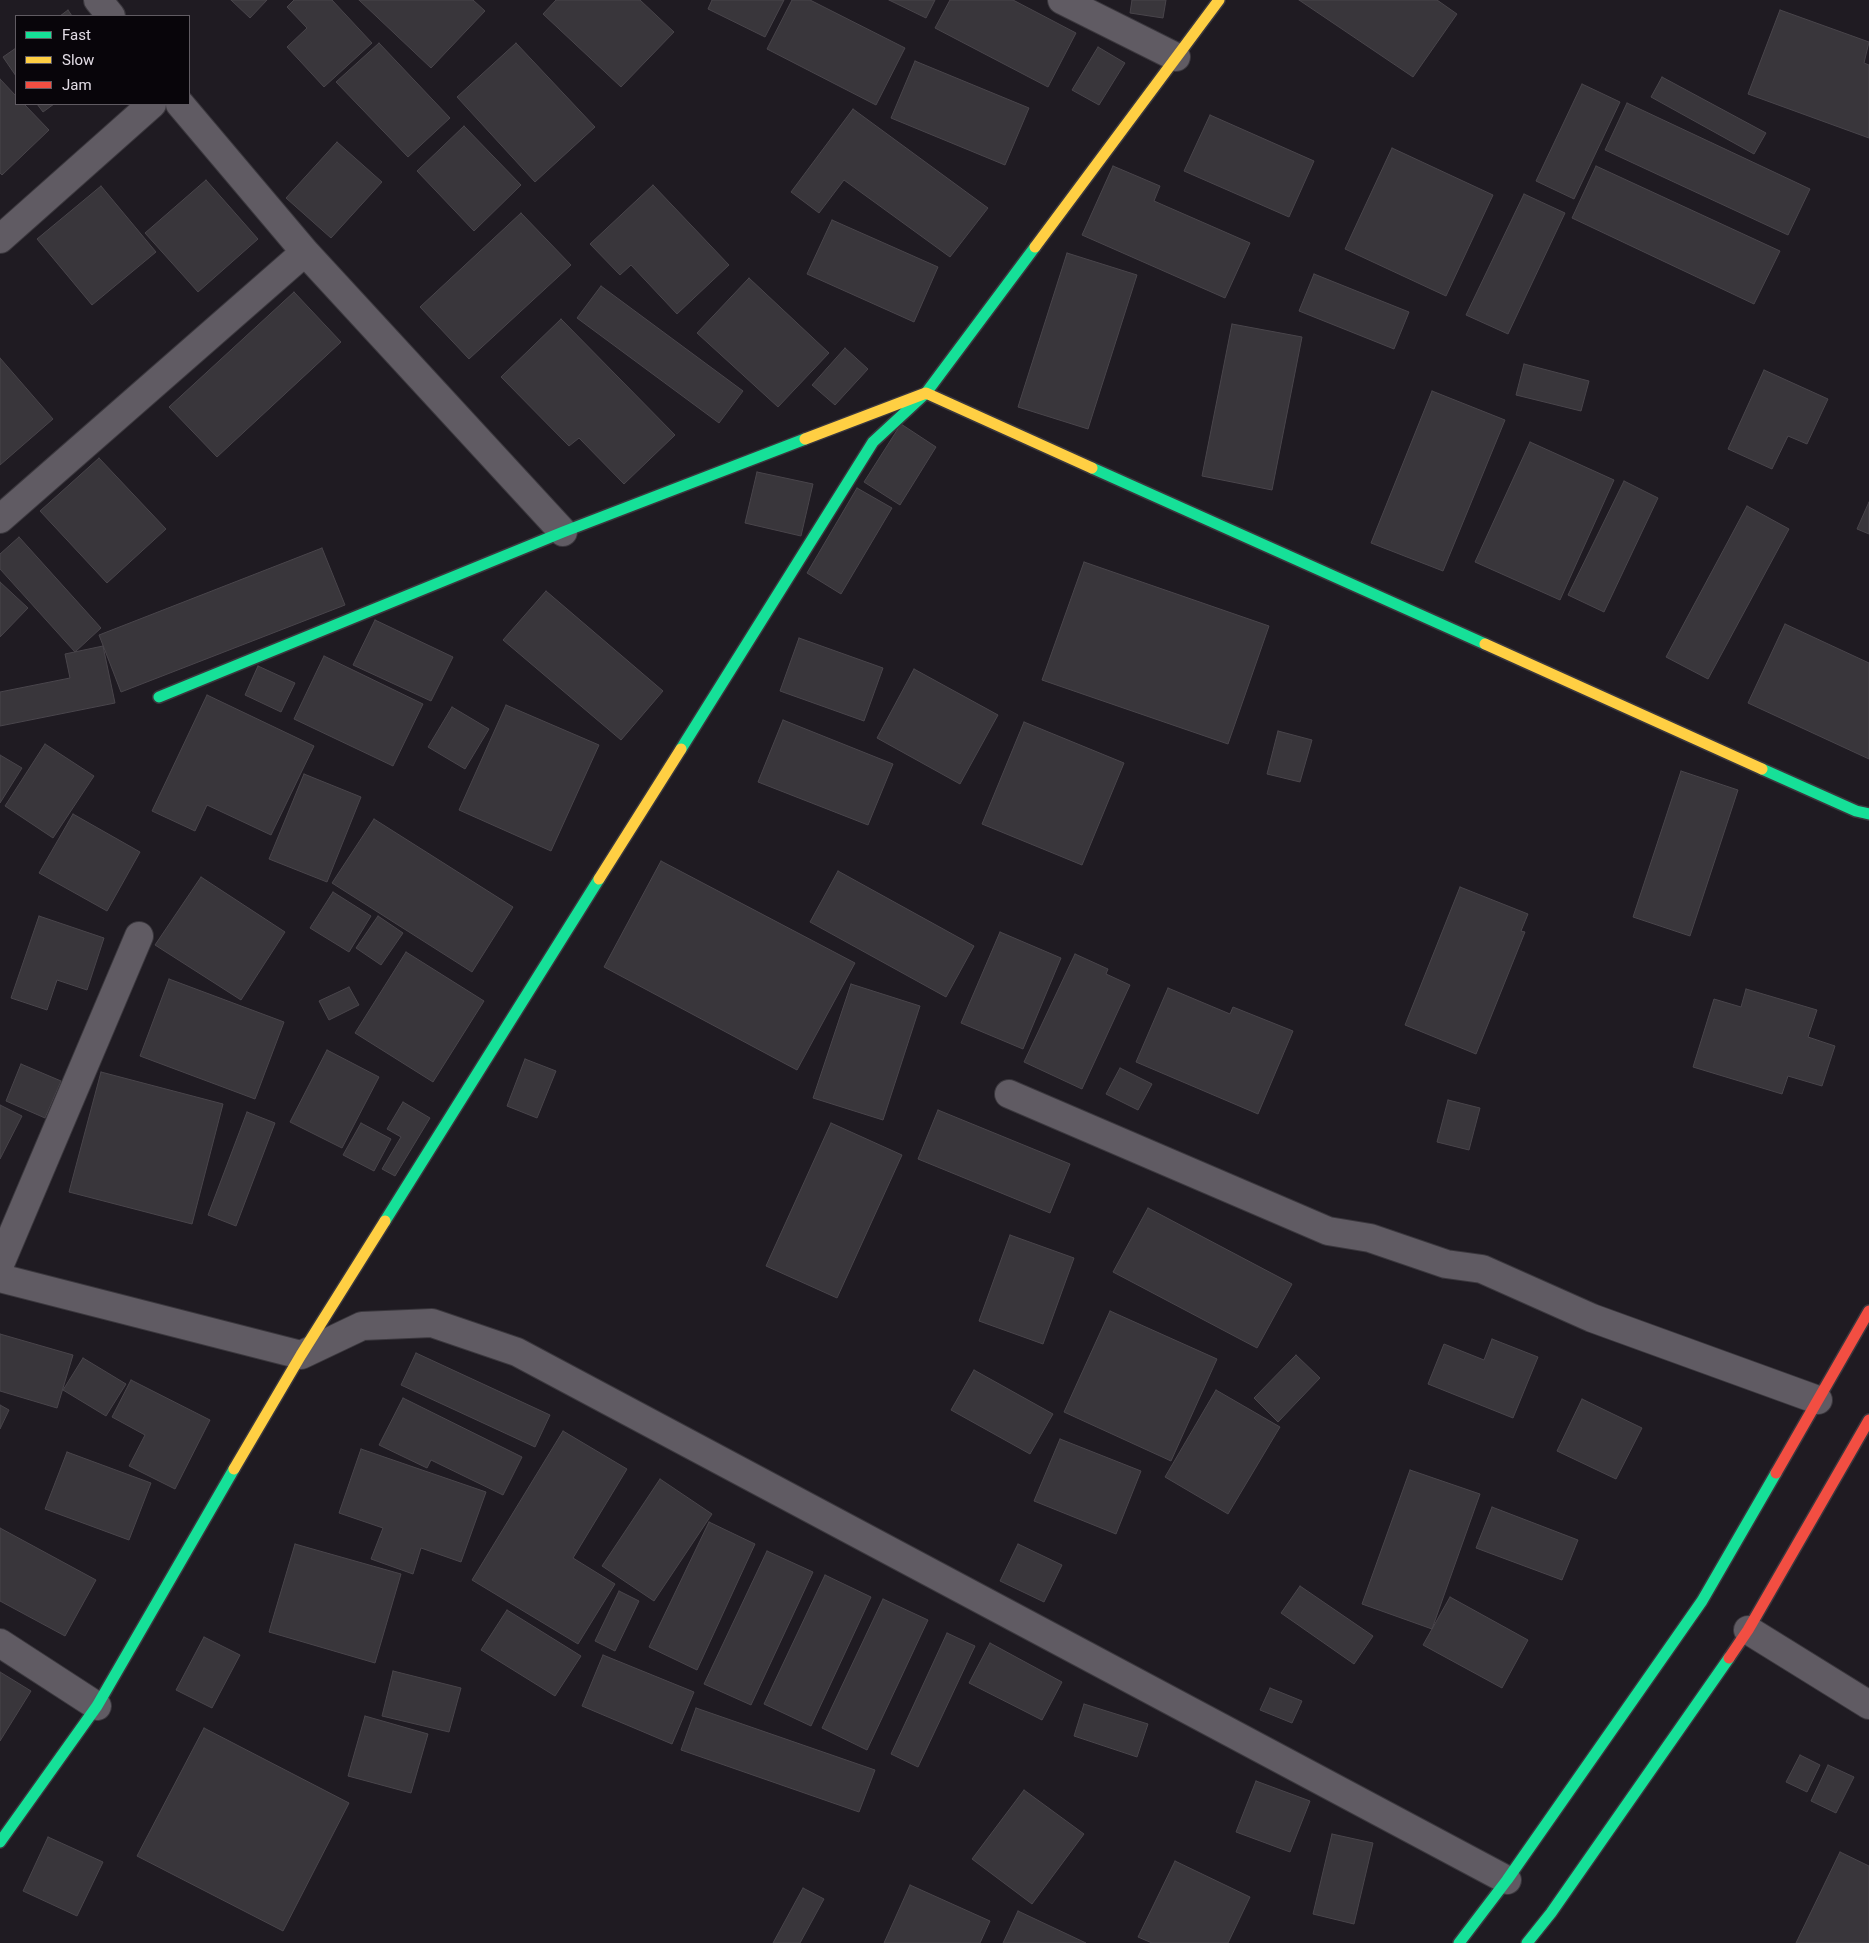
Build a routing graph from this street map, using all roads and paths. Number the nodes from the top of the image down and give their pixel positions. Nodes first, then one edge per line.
1 (98, 0) edge
2 (1062, 0) edge
3 (1219, 0) edge
4 (110, 15) edge
5 (1176, 57) junction
6 (151, 105) edge
7 (181, 105) edge
8 (0, 240) edge
9 (305, 252) junction
10 (926, 393) junction
11 (0, 519) edge
12 (563, 532) junction
13 (159, 697) dead end
14 (1869, 814) edge
15 (139, 936) dead end
16 (1009, 1094) dead end
17 (0, 1264) edge
18 (0, 1278) edge
19 (1869, 1311) edge
20 (301, 1355) junction
21 (1818, 1400) junction
22 (1869, 1420) edge
23 (1748, 1630) junction
24 (0, 1643) edge
25 (1869, 1704) edge
26 (97, 1706) junction
27 (0, 1842) edge
28 (1507, 1880) junction
29 (1459, 1943) edge
30 (1528, 1943) edge

1 - 4 street
2 - 5 street
3 - 5 main road
5 - 10 main road
6 - 8 street
7 - 9 street
9 - 11 street
9 - 12 street
10 - 12 main road
10 - 14 main road
10 - 20 main road
12 - 13 main road
15 - 17 street
16 - 21 street
18 - 20 street
19 - 21 main road
20 - 26 main road
20 - 28 street
21 - 28 main road
22 - 23 main road
23 - 25 street
23 - 30 main road
24 - 26 street
26 - 27 main road
28 - 29 main road

